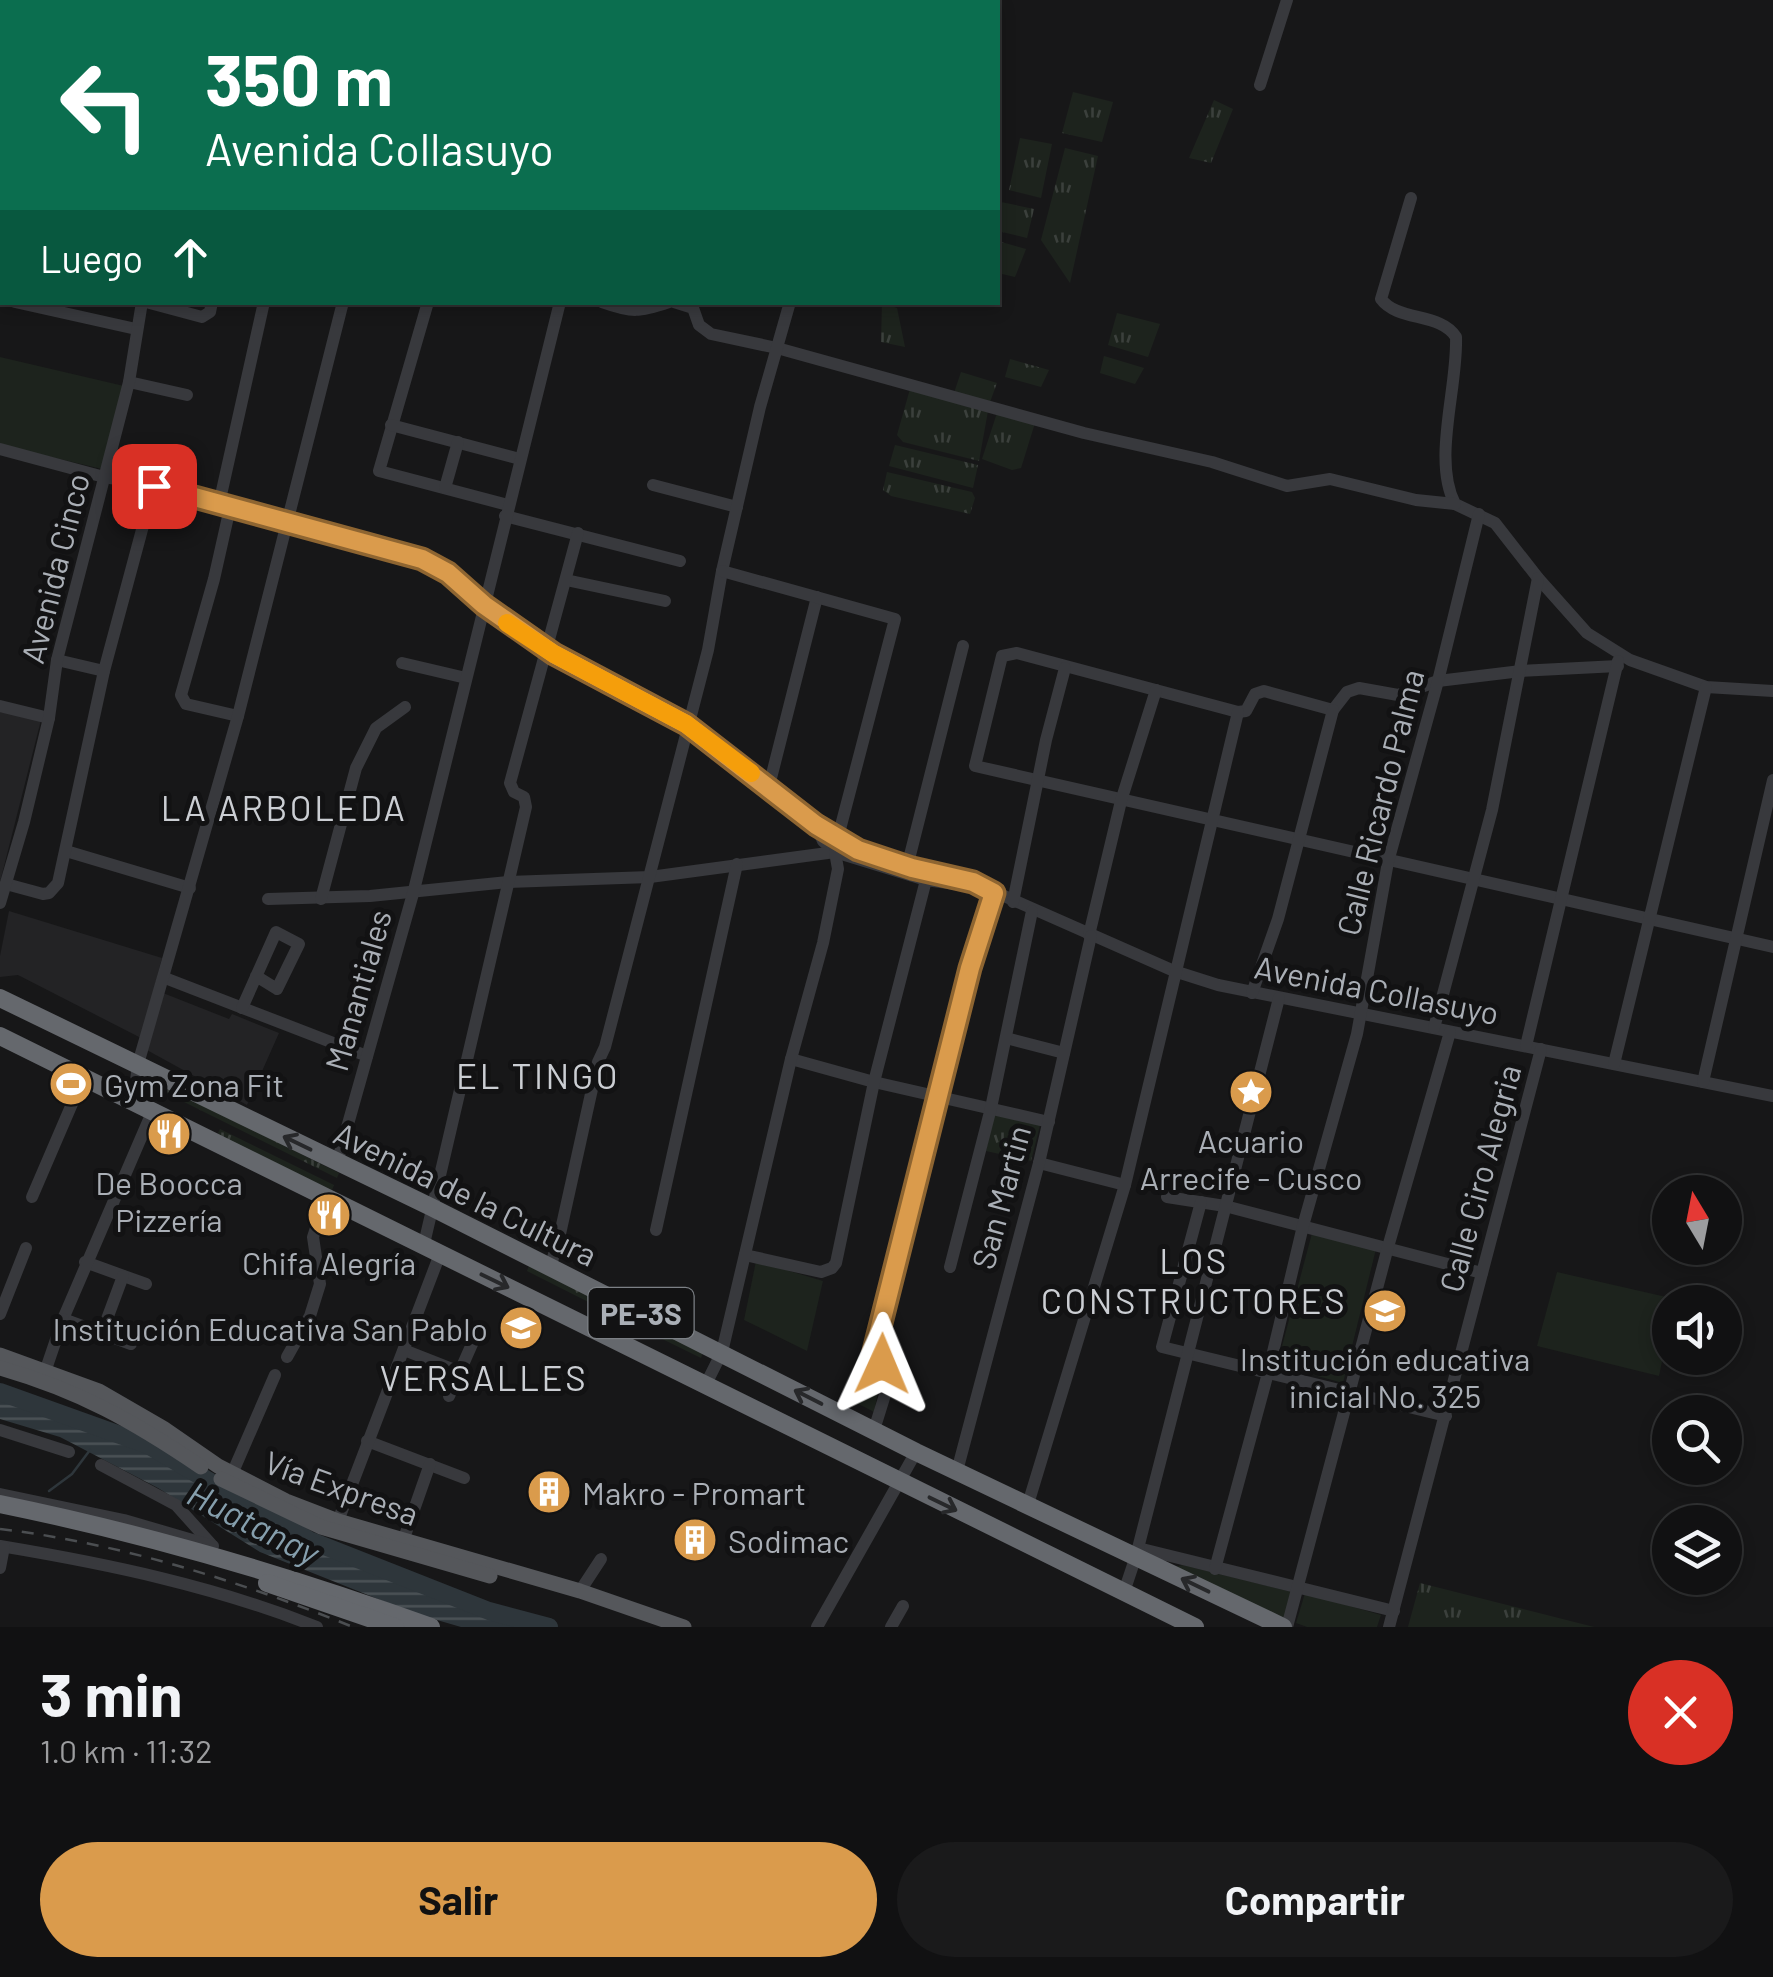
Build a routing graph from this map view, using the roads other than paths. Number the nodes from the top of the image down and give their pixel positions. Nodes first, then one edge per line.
1 (1287, 0) edge
2 (1260, 85) dead end
3 (1411, 198) dead end
4 (28, 305) edge
5 (143, 305) edge
6 (156, 305) edge
7 (211, 305) edge
8 (263, 305) edge
9 (342, 305) edge
10 (427, 305) edge
11 (559, 305) edge
12 (611, 305) edge
13 (664, 305) edge
14 (683, 305) edge
15 (789, 305) edge
16 (136, 329) junction
17 (778, 348) junction
18 (129, 382) junction
19 (186, 395) dead end
20 (390, 424) junction
21 (458, 442) junction
22 (0, 449) edge
23 (520, 459) junction
24 (104, 477) junction
25 (654, 485) dead end
26 (154, 486) junction
27 (445, 488) junction
28 (1456, 504) junction
29 (225, 506) junction
30 (737, 507) junction
31 (506, 511) junction
32 (1479, 514) junction
33 (289, 524) junction
34 (578, 534) junction
35 (680, 561) dead end
36 (722, 571) junction
37 (1538, 578) junction
38 (566, 580) junction
39 (817, 597) junction
40 (665, 601) dead end
41 (484, 605) junction
42 (963, 646) dead end
43 (546, 648) junction
44 (57, 660) junction
45 (1619, 660) junction
46 (402, 663) dead end
47 (1065, 668) junction
48 (104, 671) junction
49 (1521, 671) junction
50 (466, 678) junction
51 (1438, 681) junction
52 (1706, 687) junction
53 (1156, 690) junction
54 (1773, 692) edge
55 (0, 706) edge
56 (405, 707) dead end
57 (1332, 710) junction
58 (1238, 712) junction
59 (238, 716) junction
60 (49, 718) junction
61 (686, 724) junction
62 (1773, 780) edge
63 (1039, 782) junction
64 (769, 786) junction
65 (1121, 801) junction
66 (1213, 822) junction
67 (816, 825) junction
68 (844, 841) junction
69 (1299, 842) junction
70 (66, 852) junction
71 (835, 852) junction
72 (1388, 862) junction
73 (737, 864) junction
74 (917, 873) junction
75 (650, 878) junction
76 (508, 882) junction
77 (1473, 882) junction
78 (6, 884) junction
79 (190, 888) junction
80 (414, 890) junction
81 (990, 891) junction
82 (321, 898) junction
83 (268, 899) dead end
84 (1562, 900) junction
85 (1013, 902) junction
86 (0, 903) edge
87 (1032, 911) junction
88 (1650, 922) junction
89 (1090, 936) junction
90 (1737, 939) junction
91 (1773, 948) edge
92 (1174, 972) junction
93 (256, 976) dead end
94 (165, 978) junction
95 (1252, 993) junction
96 (0, 998) edge
97 (1279, 998) junction
98 (242, 1008) junction
99 (1360, 1015) junction
100 (1434, 1028) junction
101 (1450, 1032) junction
102 (0, 1036) edge
103 (1006, 1038) junction
104 (1533, 1047) junction
105 (1064, 1054) junction
106 (367, 1056) junction
107 (791, 1058) junction
108 (138, 1064) junction
109 (1614, 1064) junction
110 (84, 1076) junction
111 (874, 1082) junction
112 (1704, 1082) junction
113 (939, 1096) junction
114 (1773, 1096) edge
115 (128, 1098) junction
116 (991, 1108) junction
117 (153, 1110) junction
118 (1049, 1122) junction
119 (336, 1163) junction
120 (1038, 1164) junction
121 (1126, 1185) junction
122 (32, 1197) dead end
123 (326, 1197) junction
124 (1167, 1197) dead end
125 (1201, 1202) junction
126 (1226, 1206) junction
127 (431, 1208) junction
128 (1303, 1226) junction
129 (656, 1230) dead end
130 (1388, 1247) junction
131 (26, 1248) dead end
132 (432, 1249) junction
133 (745, 1255) junction
134 (85, 1262) junction
135 (550, 1268) junction
136 (950, 1268) dead end
137 (1482, 1274) junction
138 (123, 1276) junction
139 (146, 1284) dead end
140 (0, 1314) edge
141 (63, 1319) junction
142 (101, 1334) junction
143 (476, 1336) dead end
144 (131, 1344) dead end
145 (404, 1350) junction
146 (722, 1352) junction
147 (1189, 1353) junction
148 (0, 1356) edge
149 (287, 1357) dead end
150 (0, 1368) edge
151 (46, 1369) junction
152 (460, 1372) junction
153 (1268, 1373) junction
154 (275, 1375) dead end
155 (706, 1384) junction
156 (1352, 1392) junction
157 (449, 1396) dead end
158 (1446, 1416) junction
159 (0, 1430) edge
160 (874, 1430) junction
161 (367, 1441) junction
162 (69, 1452) dead end
163 (916, 1452) junction
164 (430, 1464) junction
165 (101, 1466) dead end
166 (957, 1471) junction
167 (232, 1474) junction
168 (464, 1478) dead end
169 (900, 1483) junction
170 (0, 1494) edge
171 (0, 1504) edge
172 (1028, 1504) junction
173 (0, 1516) edge
174 (338, 1521) junction
175 (123, 1526) junction
176 (402, 1541) junction
177 (2, 1546) edge
178 (213, 1546) junction
179 (1137, 1552) junction
180 (602, 1558) dead end
181 (231, 1562) junction
182 (0, 1568) edge
183 (1215, 1569) junction
184 (1300, 1586) junction
185 (580, 1591) junction
186 (1124, 1592) junction
187 (903, 1606) dead end
188 (1394, 1611) junction
189 (315, 1626) edge
190 (395, 1627) edge
191 (432, 1627) edge
192 (655, 1627) edge
193 (684, 1627) edge
194 (817, 1627) edge
195 (891, 1627) edge
196 (1195, 1627) edge
197 (1285, 1627) edge
198 (1388, 1627) edge

1 - 2 street
3 - 28 street
4 - 16 street
5 - 16 street, Avenida Cinco
6 - 7 street
8 - 29 street
9 - 33 street
10 - 20 street
11 - 23 street, Manantiales
12 - 13 street
14 - 17 street
15 - 17 street
16 - 18 street, Avenida Cinco
17 - 28 street
17 - 30 street
18 - 19 street
18 - 24 street, Avenida Cinco
20 - 21 street
20 - 27 street
21 - 23 street
21 - 27 street
22 - 24 street
23 - 31 street, Manantiales
24 - 26 street
24 - 44 street, Avenida Cinco
25 - 30 street
26 - 29 street
26 - 48 street
27 - 31 street
28 - 32 street
29 - 33 street
29 - 59 street
30 - 36 street
31 - 34 street
31 - 41 street, Manantiales
32 - 37 street
32 - 51 street, Calle Ricardo Palma
33 - 41 street
33 - 59 street
34 - 35 street
34 - 38 street
36 - 39 street
36 - 61 street
37 - 45 street
37 - 49 street
38 - 40 street
38 - 43 street
39 - 64 street
39 - 68 street
41 - 43 street
41 - 50 street, Manantiales
42 - 74 street
43 - 61 street
43 - 76 street
44 - 48 street
44 - 60 street, Avenida Cinco
45 - 49 street
45 - 52 street
45 - 84 street, Calle Ciro Alegria
46 - 50 street
47 - 53 street
47 - 63 street
47 - 63 street
48 - 70 street
49 - 51 street
49 - 77 street
50 - 80 street, Manantiales
51 - 57 street
51 - 72 street, Calle Ricardo Palma
52 - 54 street
52 - 88 street
53 - 58 street
53 - 65 street, San Martin
55 - 60 street
56 - 82 street
57 - 58 street
57 - 69 street
58 - 66 street
59 - 79 street
60 - 78 street, Avenida Cinco
61 - 64 street
61 - 75 street
62 - 90 street
63 - 65 street
63 - 85 street
64 - 67 street
65 - 66 street
65 - 89 street, San Martin
66 - 69 street
66 - 92 street
67 - 68 street, Avenida Collasuyo
67 - 71 street
68 - 71 street
68 - 74 street, Avenida Collasuyo
69 - 72 street
69 - 95 street
70 - 78 street
70 - 79 street
71 - 73 street
71 - 74 street, Avenida Collasuyo
71 - 107 street
72 - 77 street
72 - 99 street, Calle Ricardo Palma
73 - 75 street
73 - 129 street
74 - 81 street, Avenida Collasuyo
74 - 111 street
75 - 76 street
75 - 135 street
76 - 80 street
76 - 127 street
77 - 84 street
77 - 100 street
78 - 86 street, Avenida Cinco
79 - 94 street
80 - 82 street
80 - 106 street, Manantiales
81 - 85 street, Avenida Collasuyo
81 - 113 street
82 - 83 street
84 - 88 street
84 - 104 street, Calle Ciro Alegria
85 - 87 street, Avenida Collasuyo
87 - 89 street, Avenida Collasuyo
87 - 103 street
88 - 90 street
88 - 109 street
89 - 92 street, Avenida Collasuyo
89 - 105 street, San Martin
90 - 91 street
90 - 112 street
92 - 95 street, Avenida Collasuyo
92 - 121 street
93 - 98 street
94 - 98 street
94 - 108 street
95 - 97 street, Avenida Collasuyo
96 - 108 highway, Avenida de la Cultura / PE-3S
97 - 99 street, Avenida Collasuyo
97 - 126 street
98 - 106 street
99 - 100 street, Avenida Collasuyo
99 - 128 street, Calle Ricardo Palma
100 - 101 street, Avenida Collasuyo
101 - 104 street, Avenida Collasuyo
101 - 130 street
102 - 110 highway, Avenida de la Cultura / PE-3S
103 - 105 street
103 - 116 street
104 - 109 street, Avenida Collasuyo
104 - 137 street, Calle Ciro Alegria
105 - 118 street, San Martin
106 - 119 street, Manantiales
107 - 111 street
107 - 133 street
108 - 115 street
119 -> 108 highway, Avenida de la Cultura / PE-3S
109 - 112 street, Avenida Collasuyo
110 - 115 highway, Avenida de la Cultura / PE-3S
110 - 122 street
111 - 113 street
111 - 133 street
112 - 114 street, Avenida Collasuyo
113 - 116 street
113 - 160 street
115 - 117 highway, Avenida de la Cultura / PE-3S
116 - 118 street
116 - 136 street
117 - 123 highway, Avenida de la Cultura / PE-3S
117 - 134 street
118 - 120 street, San Martin
119 - 127 highway, Avenida de la Cultura / PE-3S
120 - 121 street
120 - 166 street, San Martin
121 - 172 street
123 - 132 highway, Avenida de la Cultura / PE-3S
123 - 149 street
124 - 125 street
125 - 126 street
125 - 147 street
126 - 128 street
126 - 147 street
127 - 132 street
127 - 135 highway, Avenida de la Cultura / PE-3S
128 - 130 street
128 - 153 street, Calle Ricardo Palma
130 - 137 street
130 - 156 street
131 - 140 street
132 - 145 street
132 -> 155 highway, Avenida de la Cultura / PE-3S
133 - 146 street
134 - 138 street
134 - 141 street
135 - 146 highway, Avenida de la Cultura / PE-3S
137 - 158 street, Calle Ciro Alegria
138 - 139 street
138 - 142 street
141 - 142 street
141 - 151 street
142 - 144 street
143 - 152 street
145 - 152 street
145 - 161 street
146 - 155 street
160 -> 146 highway, Avenida de la Cultura / PE-3S
147 - 153 street
147 - 179 street
148 - 151 main road, Vía Expresa
150 - 192 main road, Vía Expresa
151 - 167 main road, Vía Expresa
152 - 157 street
153 - 156 street
153 - 183 street, Calle Ricardo Palma
154 - 167 street
155 - 169 highway, Avenida de la Cultura / PE-3S
156 - 158 street
156 - 184 street
158 - 188 street, Calle Ciro Alegria
159 - 162 street
160 - 163 highway, Avenida de la Cultura / PE-3S
161 - 164 street
161 - 174 street
163 - 166 highway, Avenida de la Cultura / PE-3S
163 - 169 street
164 - 168 street
164 - 176 street
165 - 178 street
166 - 172 highway, Avenida de la Cultura / PE-3S
167 - 174 main road, Vía Expresa
169 -> 186 highway, Avenida de la Cultura / PE-3S
169 - 194 street
170 - 175 street
171 - 175 highway
172 - 179 highway, Avenida de la Cultura / PE-3S
173 - 190 highway
174 - 176 main road, Vía Expresa
175 - 178 street
175 - 181 highway
176 - 185 main road, Vía Expresa
177 - 182 street
177 - 189 street
178 - 181 street
179 - 183 street
179 - 186 street
197 -> 179 highway, Avenida de la Cultura / PE-3S
180 - 185 street
181 - 191 highway
183 - 184 street
184 - 188 street
184 - 197 street
185 - 193 main road, Vía Expresa
186 - 196 highway, Avenida de la Cultura / PE-3S
187 - 195 street
188 - 198 street, Calle Ciro Alegria

